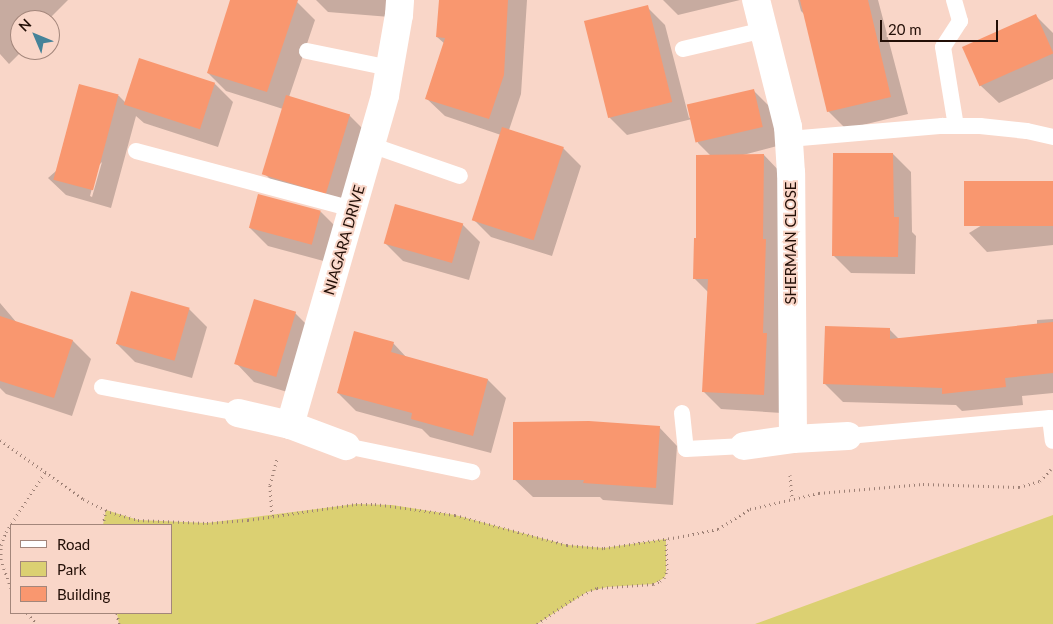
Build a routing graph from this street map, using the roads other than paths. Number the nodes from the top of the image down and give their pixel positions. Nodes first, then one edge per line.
1 (400, 0) edge
2 (756, 0) edge
3 (954, 0) edge
4 (764, 30) junction
5 (683, 49) dead end
6 (307, 51) dead end
7 (390, 68) junction
8 (956, 126) junction
9 (1053, 137) edge
10 (789, 139) junction
11 (371, 145) junction
12 (136, 151) dead end
13 (460, 176) dead end
14 (353, 209) junction
15 (102, 386) dead end
16 (238, 413) joint
17 (682, 413) dead end
18 (1052, 417) edge
19 (288, 424) junction
20 (848, 436) joint
21 (793, 439) junction
22 (1053, 441) edge
23 (346, 446) joint
24 (744, 446) joint
25 (472, 472) dead end

1 - 7 street, NIAGARA DRIVE
2 - 4 street, SHERMAN CLOSE
3 - 8 lane
4 - 5 lane
4 - 10 street, SHERMAN CLOSE
6 - 7 lane
7 - 11 street, NIAGARA DRIVE
8 - 9 lane
8 - 10 lane
10 - 21 street, SHERMAN CLOSE
11 - 13 lane
11 - 14 street, NIAGARA DRIVE
12 - 14 lane
14 - 19 street, NIAGARA DRIVE
15 - 16 lane
16 - 19 street
17 - 24 lane
18 - 20 lane
18 - 22 lane
19 - 23 street
20 - 21 street
21 - 24 street
23 - 25 lane

